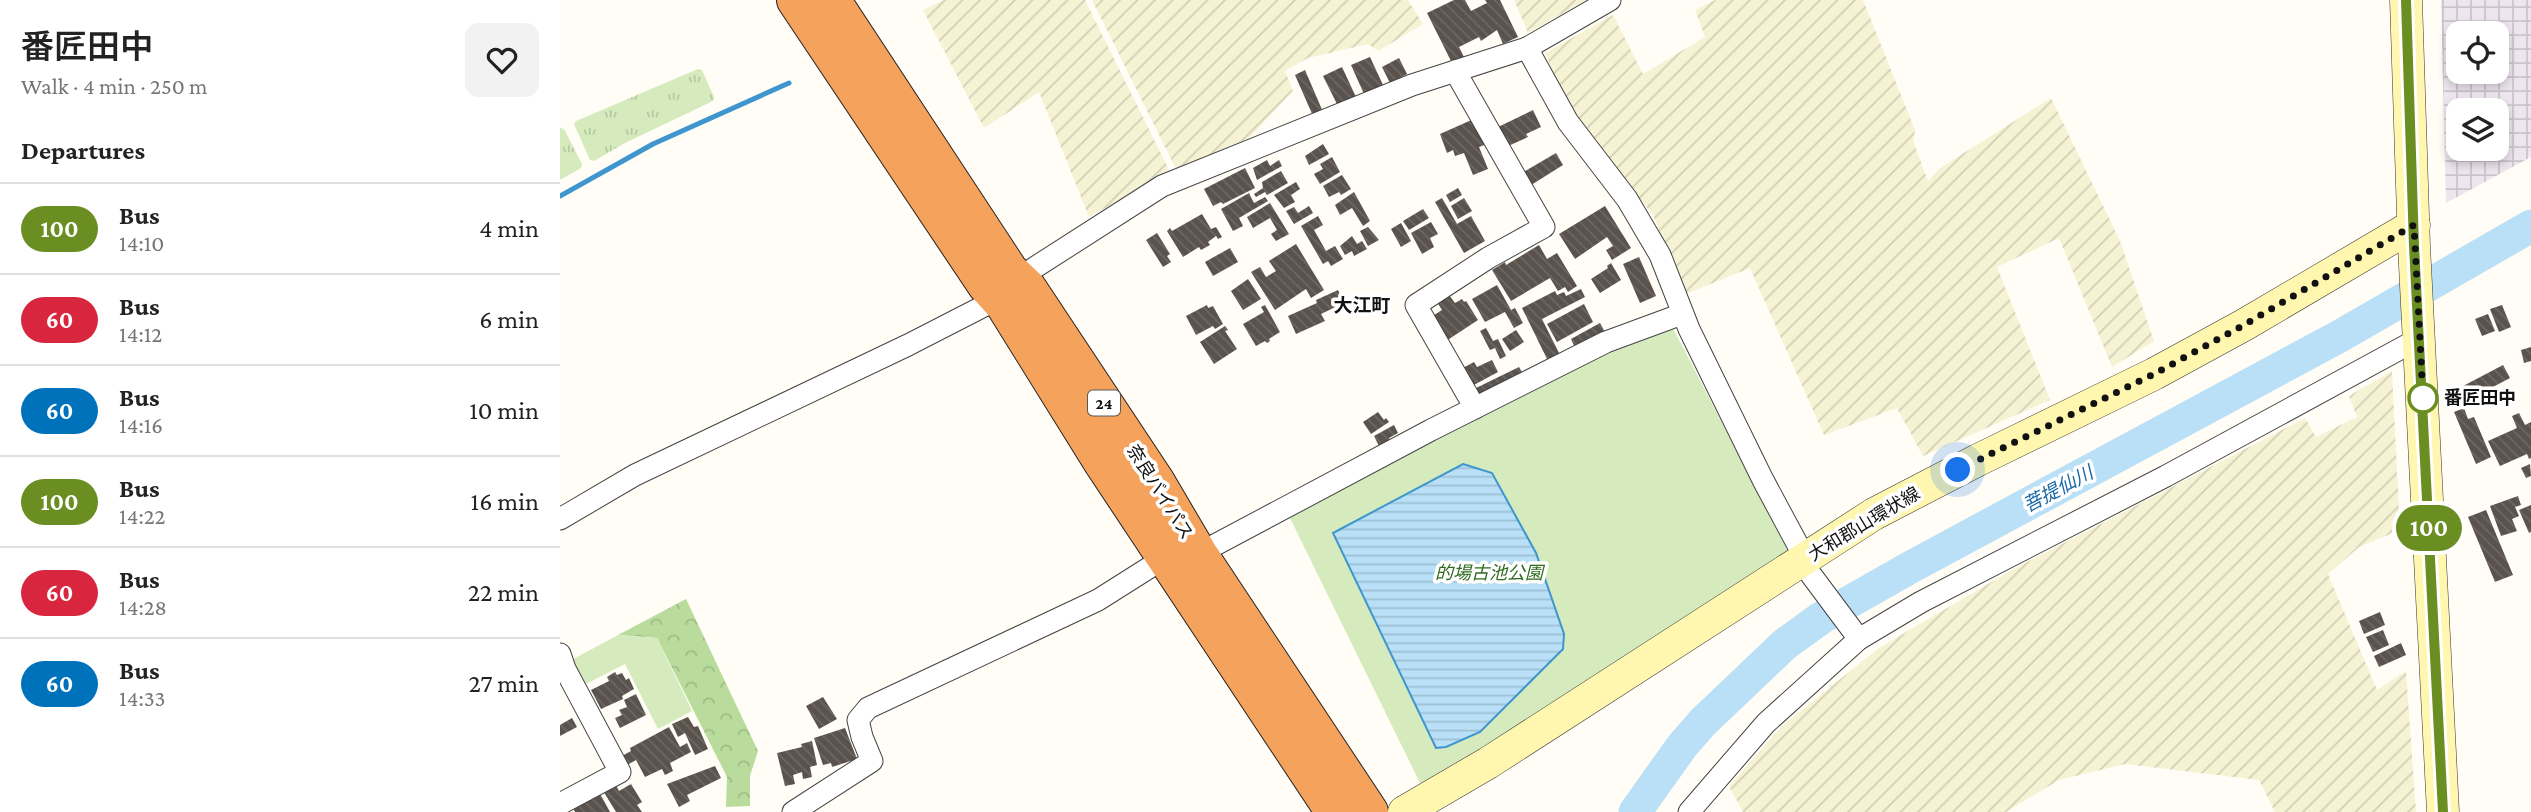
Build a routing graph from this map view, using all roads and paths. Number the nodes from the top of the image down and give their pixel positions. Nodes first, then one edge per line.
1 (796, 0) edge
2 (831, 0) edge
3 (1610, 0) edge
4 (2406, 0) edge
5 (1527, 48) junction
6 (1455, 71) junction
7 (2414, 235) junction
8 (1007, 288) junction
9 (1682, 314) junction
10 (2420, 334) junction
11 (1475, 408) junction
12 (560, 519) edge
13 (1182, 556) junction
14 (1806, 566) junction
15 (1856, 634) junction
16 (560, 654) edge
17 (560, 804) edge
18 (793, 812) edge
19 (1335, 812) edge
20 (1369, 812) edge
21 (1404, 812) edge
22 (1689, 812) edge
23 (2443, 812) edge

1 - 8 highway, 奈良バイパス / 24
2 - 8 highway, 奈良バイパス / 24
3 - 5 street
4 - 7 main road
5 - 6 street
5 - 9 street
6 - 8 street
6 - 11 street
7 - 10 main road
7 - 14 main road, 大和郡山環状線
8 - 12 street
8 - 13 highway, 奈良バイパス / 24
9 - 11 street
9 - 14 street
10 - 15 street
10 - 23 main road
11 - 13 street
13 - 18 street
13 - 19 highway, 奈良バイパス / 24
13 - 20 highway, 奈良バイパス / 24
14 - 15 street
14 - 21 main road, 大和郡山環状線
15 - 22 street
16 - 17 street

